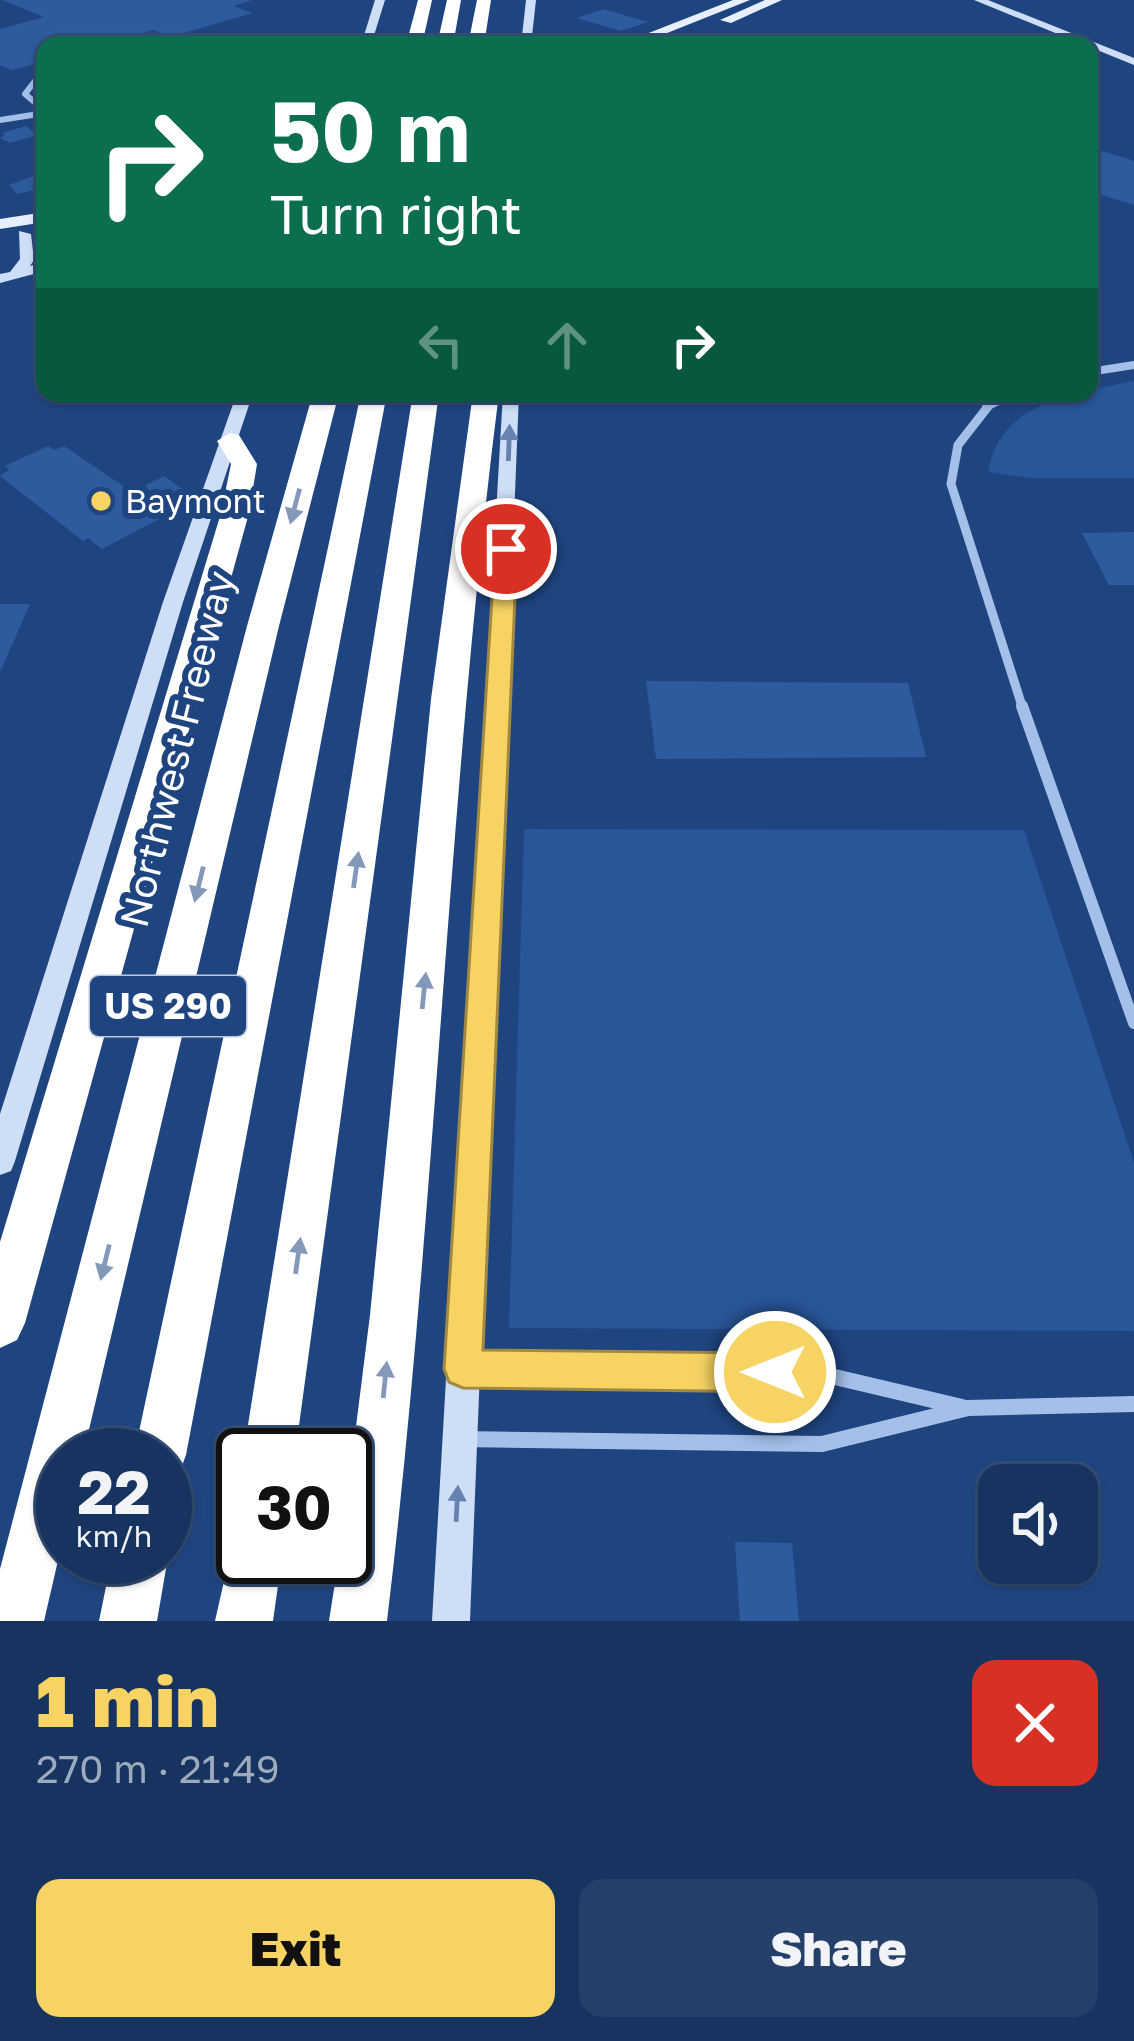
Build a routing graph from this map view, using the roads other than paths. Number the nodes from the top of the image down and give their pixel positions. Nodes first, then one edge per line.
1 (380, 0) edge
2 (425, 0) edge
3 (454, 0) edge
4 (484, 0) edge
5 (531, 0) edge
6 (743, 0) edge
7 (979, 0) edge
8 (1001, 0) edge
9 (770, 2) edge
10 (369, 36) edge
11 (416, 36) edge
12 (447, 36) edge
13 (478, 36) edge
14 (527, 36) edge
15 (649, 36) edge
16 (692, 36) edge
17 (1069, 36) edge
18 (1092, 36) edge
19 (1098, 38) edge
20 (1098, 48) edge
21 (1130, 51) edge
22 (1109, 52) junction
23 (1134, 62) edge
24 (35, 81) dead end
25 (36, 106) edge
26 (36, 114) edge
27 (0, 120) edge
28 (0, 224) edge
29 (36, 224) edge
30 (36, 229) edge
31 (24, 235) junction
32 (0, 238) edge
33 (8, 276) edge
34 (1134, 365) edge
35 (1098, 371) edge
36 (242, 402) edge
37 (324, 402) edge
38 (372, 402) edge
39 (425, 402) edge
40 (485, 402) edge
41 (511, 402) edge
42 (995, 402) edge
43 (230, 440) junction
44 (1134, 1023) edge
45 (0, 1161) edge
46 (0, 1323) edge
47 (463, 1369) junction
48 (1134, 1404) edge
49 (968, 1408) junction
50 (165, 1428) edge
51 (273, 1428) edge
52 (460, 1439) junction
53 (135, 1584) edge
54 (250, 1584) edge
55 (15, 1621) edge
56 (128, 1621) edge
57 (244, 1621) edge
58 (358, 1621) edge
59 (451, 1621) edge

1 - 10 main road
2 - 11 highway
3 - 12 highway
4 - 13 highway
5 - 14 main road
6 - 9 main road
6 - 15 main road
7 - 17 main road
8 - 18 main road
9 - 16 main road
19 - 21 main road
20 - 22 main road
21 - 22 main road
22 - 23 main road
24 - 25 street
26 - 27 street
28 - 29 main road
30 - 31 main road
31 - 32 main road
31 - 33 main road
34 - 35 street
36 - 43 main road
37 -> 55 highway, Northwest Freeway / US 290
38 - 50 highway
51 -> 39 highway
58 -> 40 highway
47 -> 41 main road
42 - 44 street
43 - 45 main road
43 - 46 highway
47 - 49 street
47 - 52 main road
48 - 49 street
49 - 52 street
59 -> 52 main road
53 - 56 highway
54 - 57 highway

